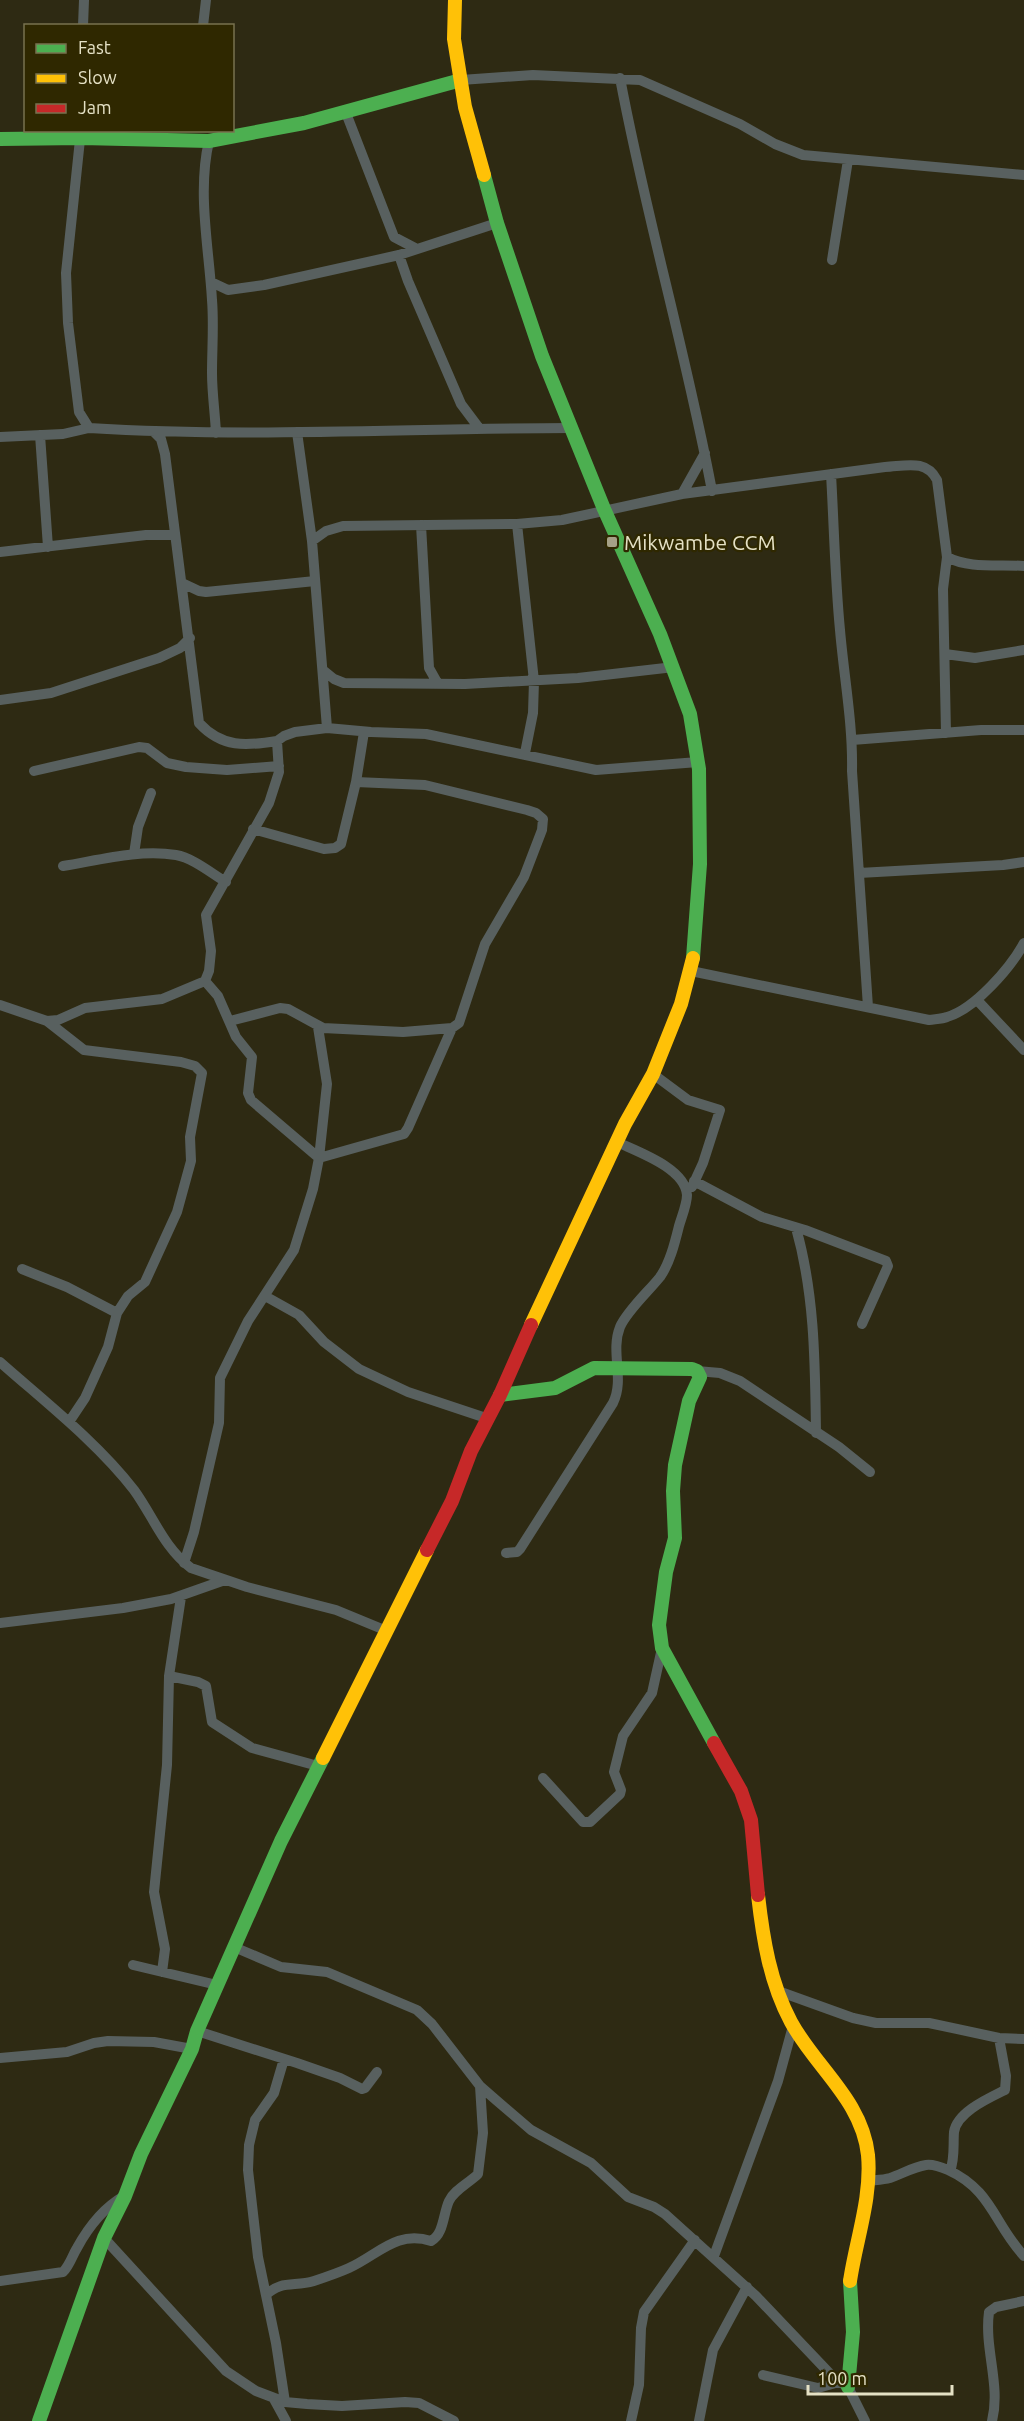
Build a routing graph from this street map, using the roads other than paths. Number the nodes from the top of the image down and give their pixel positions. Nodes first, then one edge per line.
1 (84, 0) edge
2 (206, 0) edge
3 (451, 1) edge
4 (83, 24) edge
5 (203, 24) edge
6 (620, 78) junction
7 (461, 81) junction
8 (346, 113) junction
9 (82, 134) edge
10 (228, 135) edge
11 (0, 140) edge
12 (209, 141) junction
13 (848, 160) junction
14 (1024, 175) edge
15 (497, 223) junction
16 (415, 248) junction
17 (399, 255) junction
18 (832, 260) dead end
19 (211, 282) junction
20 (228, 290) junction
21 (212, 303) junction
22 (90, 428) junction
23 (479, 428) junction
24 (572, 428) junction
25 (154, 432) junction
26 (297, 432) junction
27 (216, 433) junction
28 (40, 435) junction
29 (0, 437) edge
30 (705, 453) junction
31 (831, 474) junction
32 (712, 491) junction
33 (682, 494) junction
34 (604, 509) junction
35 (517, 524) junction
36 (421, 525) junction
37 (174, 535) junction
38 (312, 541) junction
39 (48, 547) junction
40 (0, 552) edge
41 (947, 557) junction
42 (1024, 566) edge
43 (315, 581) junction
44 (182, 583) junction
45 (200, 591) junction
46 (186, 608) junction
47 (189, 638) junction
48 (1024, 650) edge
49 (945, 654) junction
50 (674, 667) junction
51 (323, 670) junction
52 (534, 681) junction
53 (344, 683) junction
54 (438, 684) junction
55 (325, 694) junction
56 (0, 700) edge
57 (327, 728) junction
58 (1024, 730) edge
59 (364, 732) junction
60 (946, 733) junction
61 (852, 740) junction
62 (277, 741) junction
63 (525, 753) junction
64 (698, 762) junction
65 (279, 766) junction
66 (34, 771) dead end
67 (356, 782) junction
68 (150, 793) dead end
69 (253, 829) junction
70 (134, 854) junction
71 (1024, 862) edge
72 (63, 866) dead end
73 (859, 873) junction
74 (226, 882) junction
75 (1024, 943) edge
76 (691, 971) junction
77 (205, 981) junction
78 (977, 1000) junction
79 (0, 1005) edge
80 (868, 1007) junction
81 (48, 1021) junction
82 (230, 1021) junction
83 (318, 1027) junction
84 (452, 1028) junction
85 (1024, 1050) edge
86 (653, 1074) junction
87 (617, 1142) junction
88 (319, 1158) junction
89 (694, 1181) junction
90 (687, 1196) junction
91 (796, 1228) junction
92 (22, 1269) dead end
93 (265, 1296) junction
94 (117, 1313) junction
95 (862, 1324) dead end
96 (0, 1362) edge
97 (618, 1368) junction
98 (697, 1371) junction
99 (500, 1395) junction
100 (486, 1418) junction
101 (69, 1422) junction
102 (816, 1432) junction
103 (870, 1472) dead end
104 (506, 1553) dead end
105 (184, 1563) junction
106 (225, 1580) junction
107 (181, 1597) junction
108 (0, 1623) edge
109 (387, 1631) junction
110 (662, 1648) junction
111 (169, 1676) junction
112 (318, 1766) junction
113 (543, 1778) dead end
114 (234, 1947) junction
115 (133, 1965) dead end
116 (162, 1972) junction
117 (217, 1985) junction
118 (778, 1991) junction
119 (794, 2026) junction
120 (197, 2031) junction
121 (999, 2038) junction
122 (1024, 2039) edge
123 (192, 2049) junction
124 (0, 2058) edge
125 (284, 2059) junction
126 (376, 2072) dead end
127 (480, 2086) junction
128 (950, 2171) junction
129 (867, 2181) junction
130 (124, 2196) junction
131 (104, 2238) junction
132 (694, 2240) junction
133 (714, 2256) junction
134 (1024, 2256) edge
135 (0, 2281) edge
136 (747, 2287) junction
137 (266, 2295) junction
138 (1024, 2301) edge
139 (764, 2375) dead end
140 (843, 2384) junction
141 (280, 2401) junction
142 (39, 2421) edge
143 (286, 2421) edge
144 (454, 2421) edge
145 (631, 2421) edge
146 (699, 2421) edge
147 (865, 2421) edge
148 (992, 2421) edge

1 - 4 street
2 - 5 street
3 - 7 main road
6 - 7 street
6 - 13 street
6 - 30 street
7 - 8 main road
7 - 15 main road
8 - 10 main road
8 - 16 street
9 - 11 main road
9 - 12 main road
9 - 22 street
10 - 12 main road
12 - 19 street
13 - 14 street
13 - 18 street
15 - 16 street
15 - 24 main road
16 - 17 street
17 - 20 street
17 - 23 street
19 - 20 street
19 - 21 street
20 - 21 street
21 - 27 street
22 - 25 street
22 - 28 street
23 - 24 street
23 - 26 street
24 - 34 main road
25 - 27 street
25 - 37 street
26 - 27 street
26 - 38 street
28 - 29 street
28 - 39 street
30 - 32 street
30 - 33 street
31 - 32 street
31 - 41 street
31 - 61 street
32 - 33 street
33 - 34 street
34 - 35 street
34 - 50 main road
35 - 36 street
35 - 52 street
36 - 38 street
36 - 54 street
37 - 39 street
37 - 44 street
38 - 43 street
39 - 40 street
41 - 42 street
41 - 49 street
43 - 45 street
43 - 51 street
44 - 45 street
44 - 46 street
45 - 46 street
46 - 47 street
47 - 56 street
47 - 62 street
48 - 49 street
49 - 60 street
50 - 52 street
50 - 64 main road
51 - 53 street
51 - 55 street
52 - 54 street
52 - 63 street
53 - 54 street
53 - 55 street
55 - 57 street
57 - 59 street
57 - 62 street
58 - 60 street
59 - 63 street
59 - 67 street
60 - 61 street
61 - 73 street
62 - 65 street
63 - 64 street
64 - 76 main road
65 - 66 street
65 - 69 street
67 - 69 street
67 - 84 street
68 - 70 street
69 - 74 street
70 - 72 street
70 - 74 street
71 - 73 street
73 - 80 street
74 - 77 street
75 - 78 street
76 - 80 street
76 - 86 main road
77 - 81 street
77 - 82 street
78 - 80 street
78 - 85 street
79 - 81 street
81 - 94 street
82 - 83 street
82 - 88 street
83 - 84 street
83 - 88 street
84 - 88 street
86 - 87 main road
86 - 89 street
87 - 90 street
87 - 99 main road
88 - 93 street
89 - 90 street
89 - 91 street
90 - 97 street
91 - 95 street
91 - 102 street
92 - 94 street
93 - 100 street
93 - 105 street
94 - 101 street
96 - 101 street
97 - 98 main road
97 - 99 main road
97 - 104 street
98 - 102 street
98 - 110 main road
99 - 100 main road
100 - 109 main road
101 - 105 street
102 - 103 street
105 - 106 street
106 - 107 street
106 - 109 street
107 - 108 street
107 - 111 street
109 - 112 main road
110 - 113 street
110 - 118 main road
111 - 112 street
111 - 116 street
112 - 114 main road
114 - 117 main road
114 - 127 street
115 - 116 street
116 - 117 street
117 - 120 main road
118 - 119 main road
118 - 121 street
119 - 129 main road
119 - 133 street
120 - 123 main road
120 - 125 street
121 - 122 street
121 - 128 street
123 - 124 street
123 - 130 main road
125 - 126 street
125 - 137 street
127 - 132 street
127 - 137 street
128 - 129 street
128 - 134 street
129 - 140 main road
130 - 131 main road
130 - 135 street
131 - 141 street
131 - 142 main road
132 - 133 street
132 - 145 street
133 - 136 street
136 - 140 street
136 - 146 street
137 - 141 street
138 - 148 street
139 - 140 street
140 - 147 street
141 - 143 street
141 - 144 street

